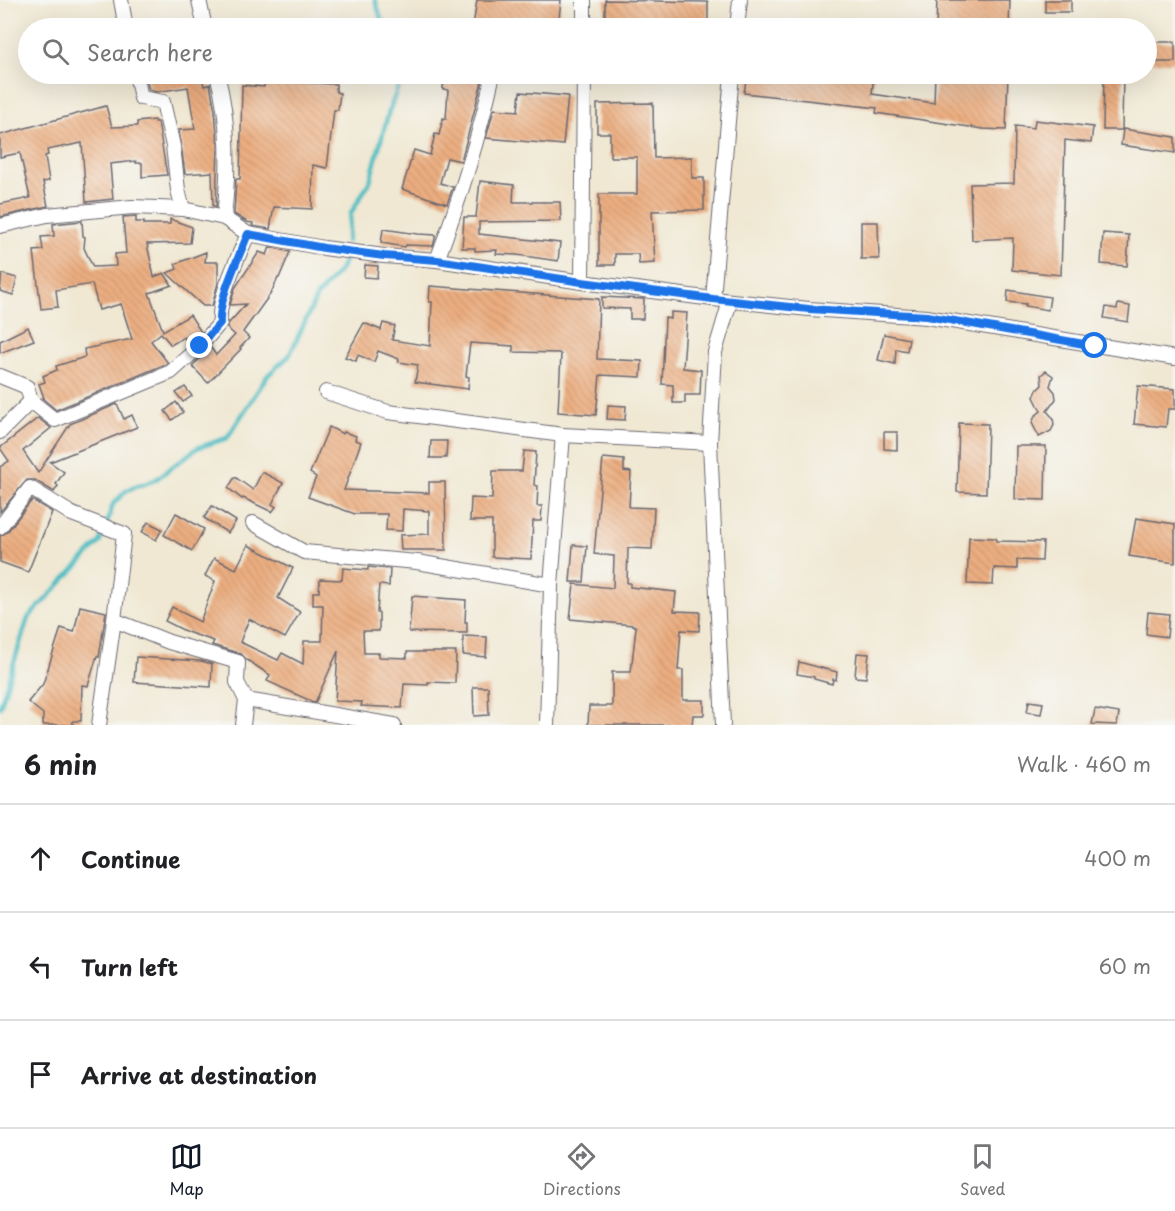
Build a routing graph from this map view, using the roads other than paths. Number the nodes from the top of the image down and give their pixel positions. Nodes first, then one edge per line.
1 (121, 0) edge
2 (199, 0) edge
3 (584, 0) edge
4 (740, 0) edge
5 (124, 18) edge
6 (203, 18) edge
7 (584, 18) edge
8 (738, 18) edge
9 (138, 84) edge
10 (219, 84) edge
11 (491, 84) edge
12 (584, 84) edge
13 (731, 84) edge
14 (183, 209) junction
15 (224, 218) junction
16 (0, 226) edge
17 (248, 234) junction
18 (437, 260) junction
19 (582, 282) junction
20 (713, 299) junction
21 (730, 301) junction
22 (1175, 358) edge
23 (0, 376) edge
24 (326, 392) dead end
25 (31, 401) junction
26 (0, 432) edge
27 (563, 435) junction
28 (710, 443) junction
29 (253, 523) dead end
30 (0, 527) edge
31 (551, 585) junction
32 (114, 620) junction
33 (246, 700) junction
34 (99, 725) edge
35 (243, 725) edge
36 (394, 725) edge
37 (547, 725) edge
38 (723, 725) edge

1 - 5 street
2 - 6 street
3 - 7 street
4 - 8 street
9 - 14 street
10 - 15 street
11 - 18 street
12 - 19 street
13 - 20 street
14 - 15 street
14 - 16 street
15 - 17 street
17 - 18 street
17 - 25 street
18 - 19 street
19 - 20 street
20 - 21 street
21 - 22 street
21 - 28 street
23 - 25 street
24 - 27 street
25 - 26 street
27 - 28 street
27 - 31 street
28 - 38 street
29 - 31 street
30 - 32 street
31 - 37 street
32 - 33 street
32 - 34 street
33 - 35 street
33 - 36 street

